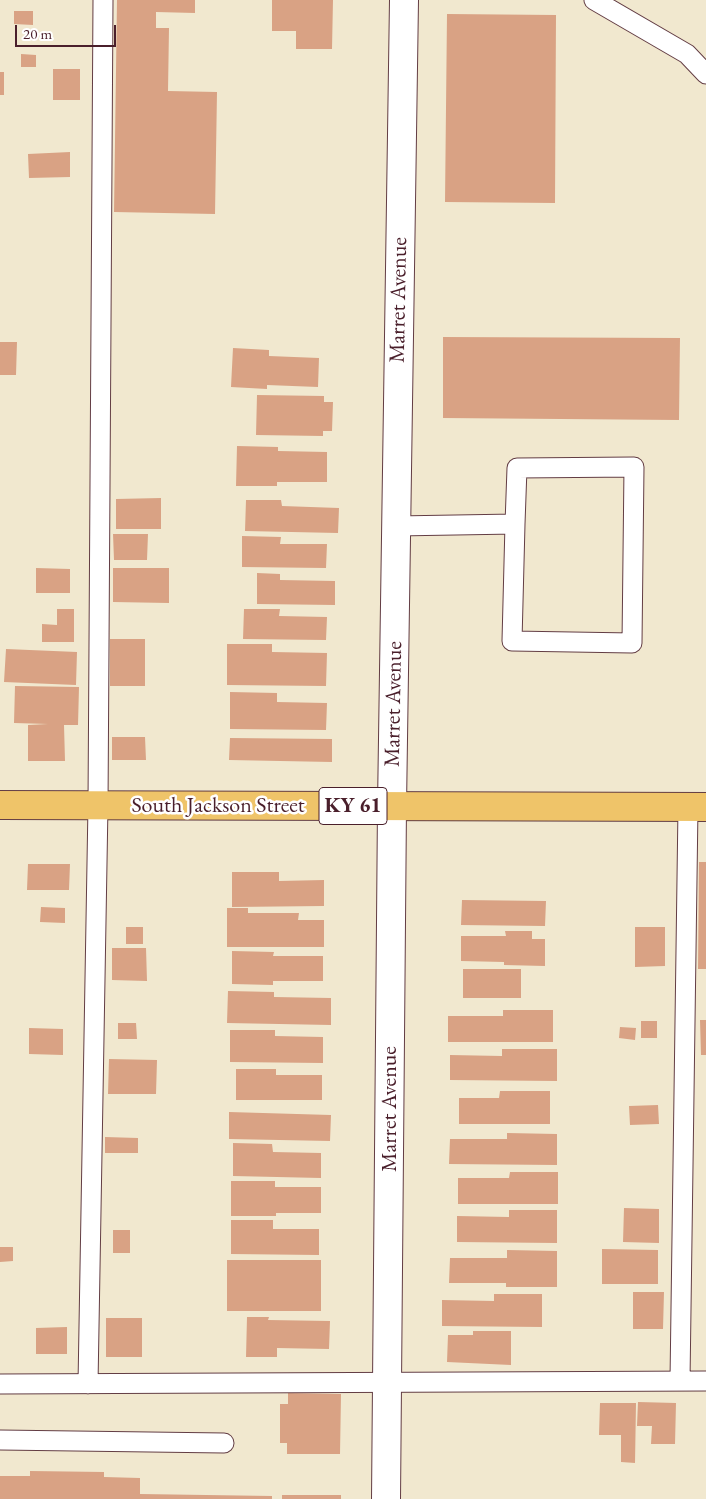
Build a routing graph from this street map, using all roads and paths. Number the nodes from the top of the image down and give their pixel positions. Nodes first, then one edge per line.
1 (103, 0) edge
2 (404, 0) edge
3 (594, 0) edge
4 (706, 74) edge
5 (515, 524) junction
6 (396, 526) junction
7 (0, 805) edge
8 (98, 805) junction
9 (392, 806) junction
10 (697, 807) edge
11 (680, 1380) junction
12 (706, 1380) edge
13 (388, 1383) junction
14 (0, 1384) edge
15 (88, 1384) junction
16 (0, 1440) edge
17 (224, 1443) dead end
18 (386, 1499) edge

1 - 8 lane
2 - 6 street, Marret Avenue
3 - 4 lane
5 - 5 lane
5 - 6 lane
6 - 9 street, Marret Avenue
7 - 8 main road, South Jackson Street / KY 61
8 - 9 main road, South Jackson Street / KY 61
8 - 15 lane
9 - 10 main road, South Jackson Street / KY 61
9 - 13 street, Marret Avenue
10 - 11 lane
11 - 12 lane
11 - 13 lane
13 - 15 lane
13 - 18 street, Marret Avenue
14 - 15 lane
16 - 17 lane

